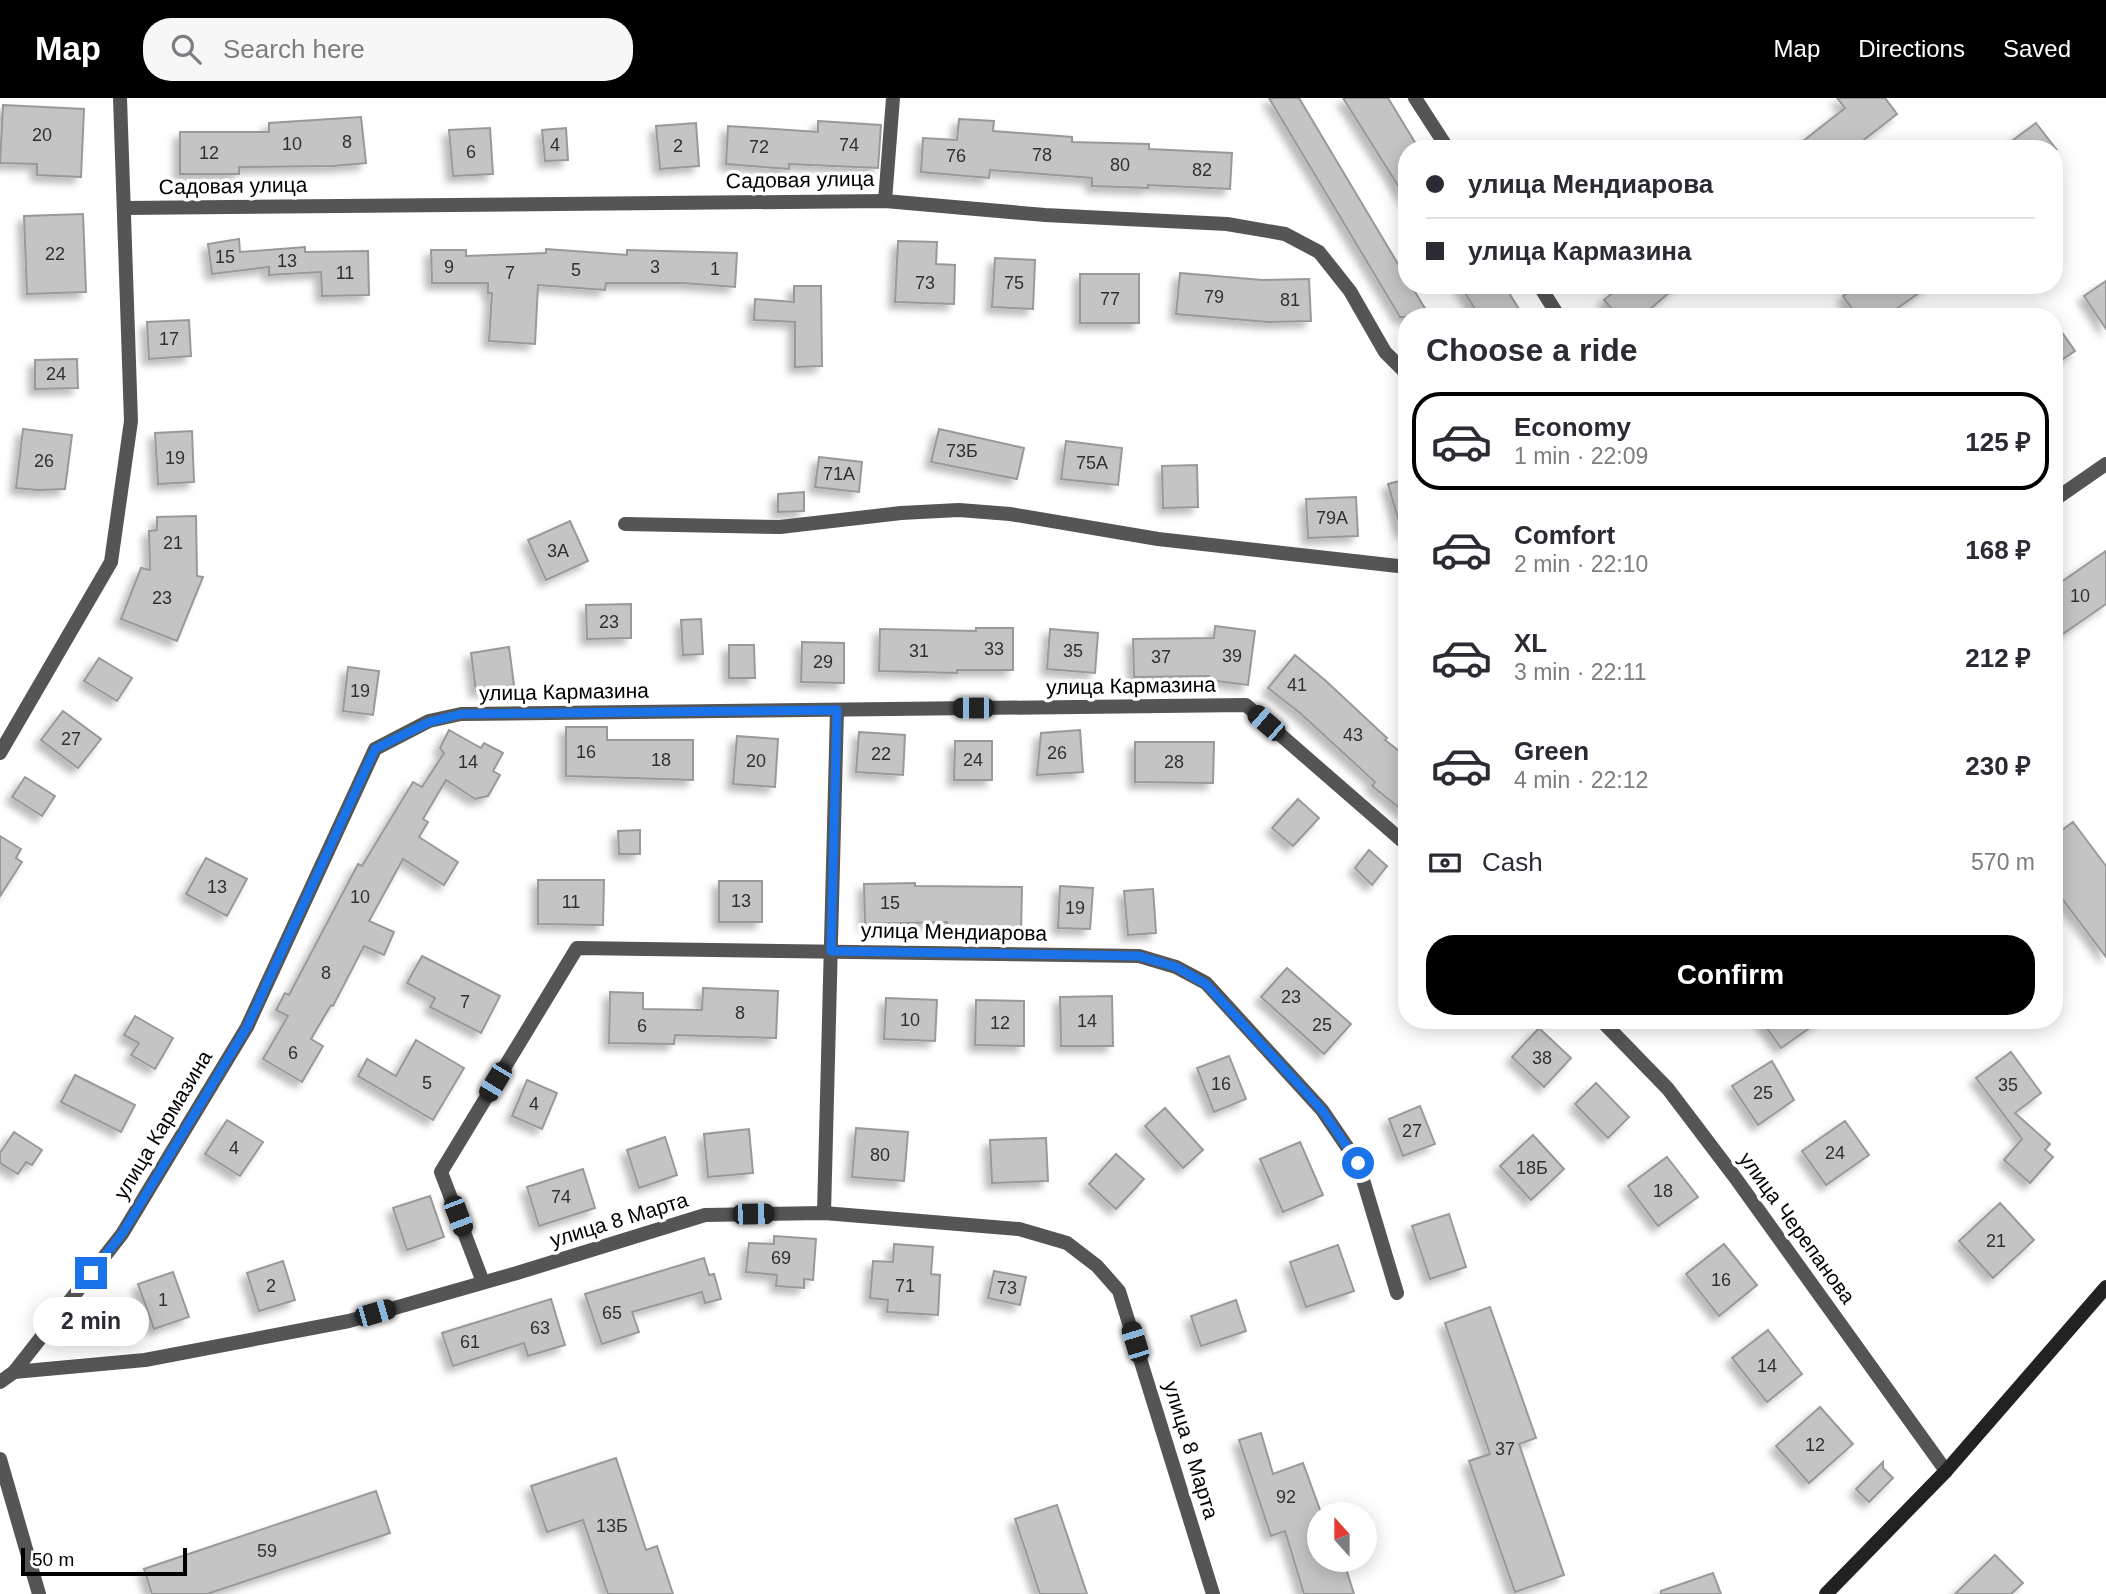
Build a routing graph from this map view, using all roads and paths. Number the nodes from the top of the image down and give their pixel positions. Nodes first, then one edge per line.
1 (120, 98) edge
2 (893, 98) edge
3 (1415, 98) edge
4 (1442, 140) edge
5 (885, 201) junction
6 (124, 208) junction
7 (1398, 365) edge
8 (2106, 464) edge
9 (2063, 494) edge
10 (625, 524) dead end
11 (1398, 565) edge
12 (837, 710) junction
13 (0, 753) edge
14 (1398, 837) edge
15 (831, 951) junction
16 (1610, 1029) edge
17 (824, 1213) junction
18 (483, 1283) junction
19 (2106, 1287) edge
20 (1398, 1293) dead end
21 (14, 1372) junction
22 (0, 1382) edge
23 (0, 1459) edge
24 (1946, 1471) junction
25 (38, 1594) edge
26 (1213, 1594) edge
27 (1826, 1594) edge

1 - 6 street
2 - 5 street
3 - 4 street
5 - 6 street, Садовая улица
5 - 7 street, Садовая улица
6 - 13 street
8 - 9 street
10 - 11 street
12 - 14 street, улица Кармазина
12 - 15 street
12 - 21 street, улица Кармазина
15 - 17 street
15 - 18 street, улица Мендиарова
15 - 20 street, улица Мендиарова
16 - 24 street, улица Черепанова
17 - 18 street, улица 8 Марта
17 - 26 street, улица 8 Марта
18 - 21 street, улица 8 Марта
19 - 24 main road
21 - 22 street, улица Кармазина
23 - 25 street
24 - 27 main road

